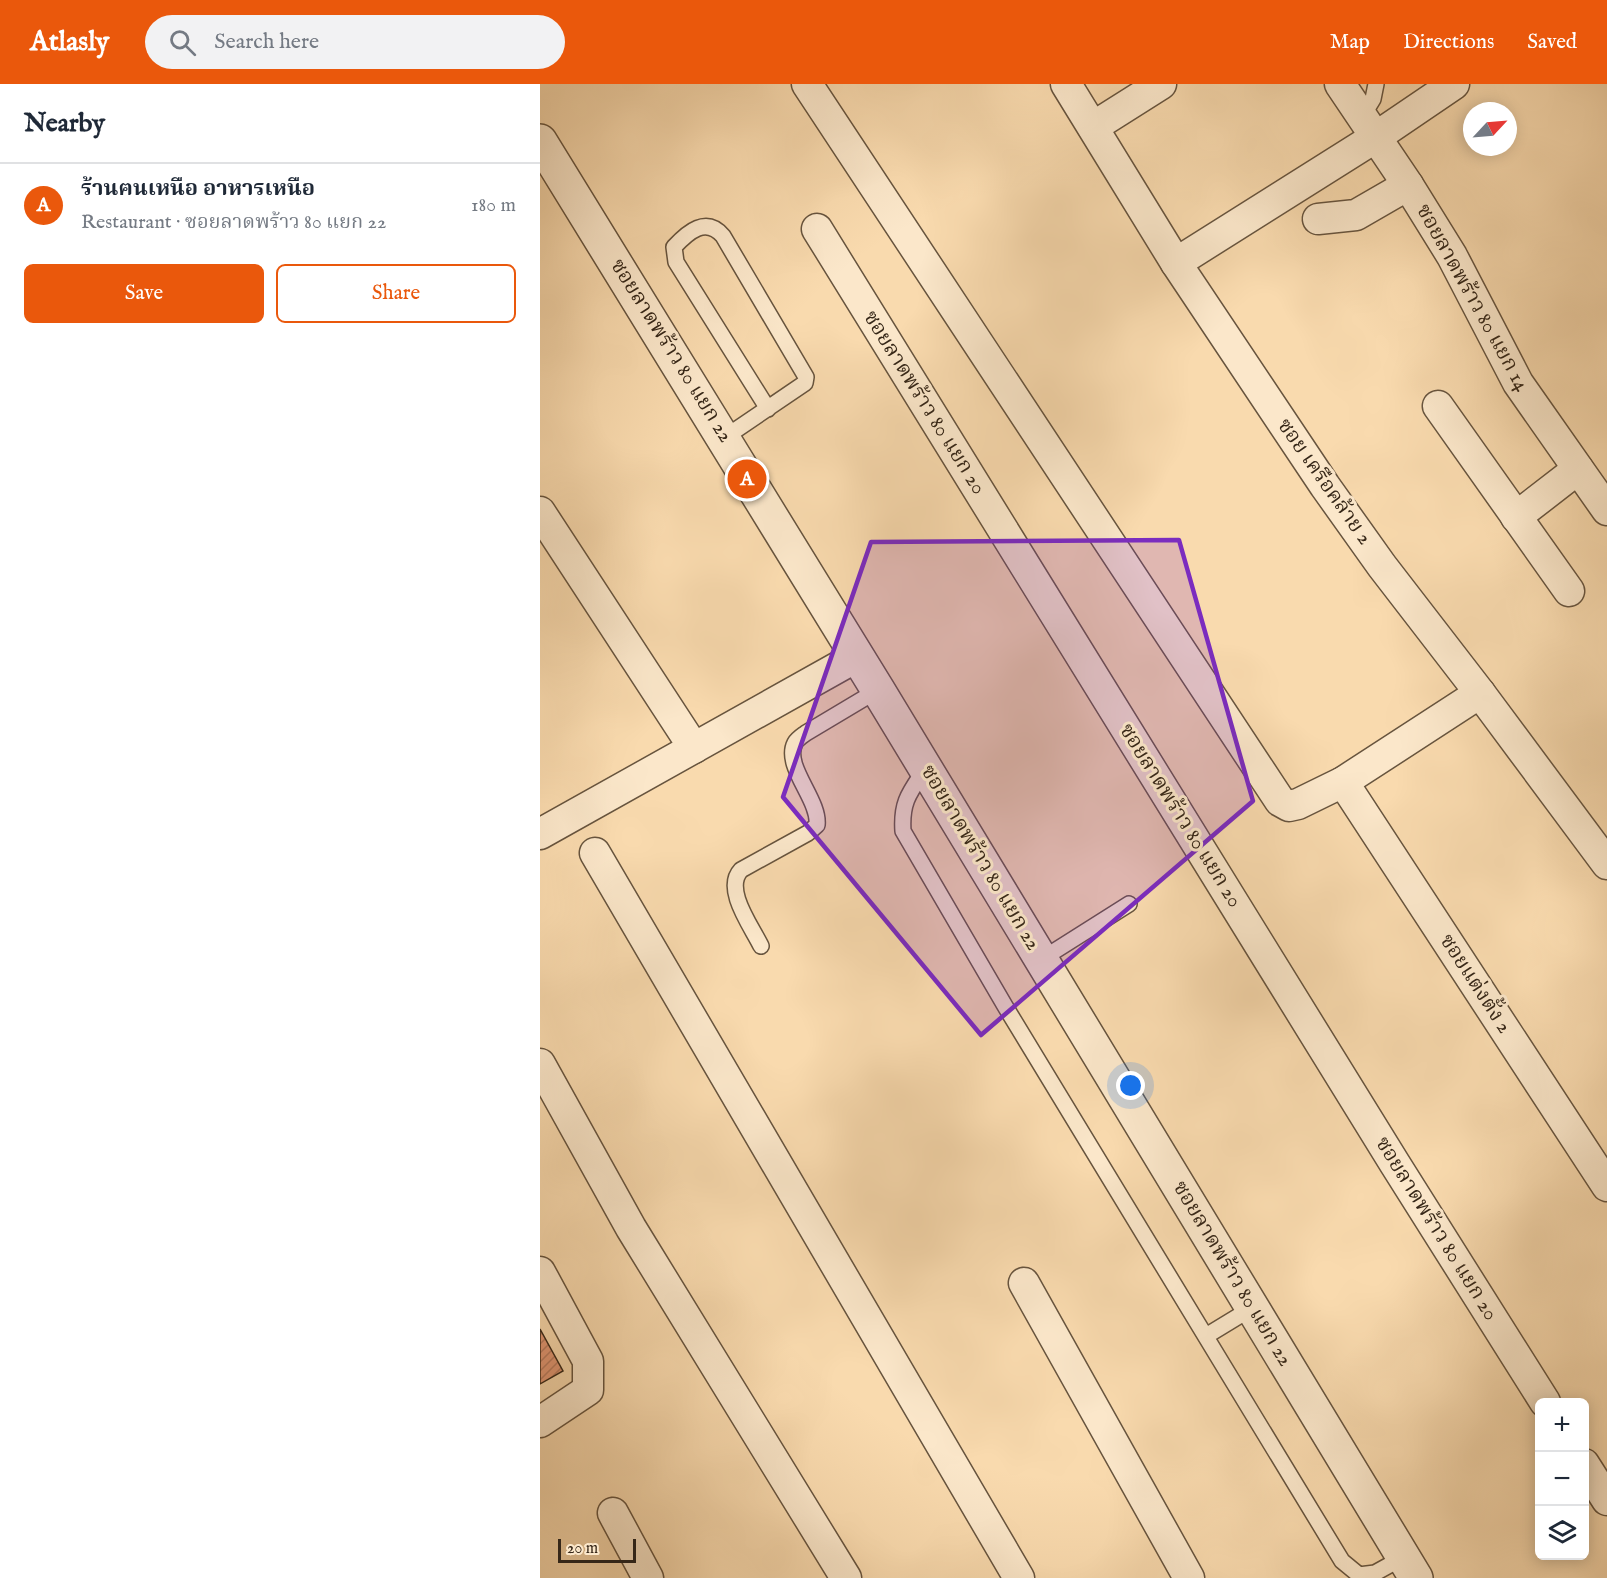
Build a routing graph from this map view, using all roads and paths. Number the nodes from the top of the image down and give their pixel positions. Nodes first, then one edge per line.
1 (807, 84) edge
2 (1066, 84) edge
3 (1161, 84) edge
4 (1340, 84) edge
5 (1376, 84) edge
6 (1454, 84) edge
7 (1093, 127) junction
8 (1369, 127) junction
9 (540, 141) edge
10 (1408, 185) junction
11 (1318, 219) dead end
12 (817, 229) dead end
13 (1176, 263) junction
14 (1438, 406) dead end
15 (768, 409) junction
16 (724, 438) junction
17 (1578, 469) junction
18 (1607, 510) edge
19 (540, 512) edge
20 (1516, 517) junction
21 (1569, 591) dead end
22 (858, 656) junction
23 (879, 690) junction
24 (1480, 693) junction
25 (694, 748) junction
26 (926, 768) junction
27 (1343, 782) junction
28 (540, 834) edge
29 (595, 853) dead end
30 (1607, 864) edge
31 (1129, 904) dead end
32 (761, 946) dead end
33 (1042, 959) junction
34 (540, 1064) edge
35 (1607, 1186) edge
36 (540, 1272) edge
37 (1024, 1283) dead end
38 (1252, 1308) junction
39 (1206, 1336) junction
40 (1542, 1398) edge
41 (540, 1422) edge
42 (1589, 1472) edge
43 (1607, 1500) edge
44 (613, 1513) dead end
45 (1410, 1568) edge
46 (1376, 1576) edge
47 (648, 1578) edge
48 (846, 1578) edge
49 (1019, 1578) edge
50 (1189, 1578) edge

1 - 27 street
2 - 7 street, ซอย เครือคล้าย 2
3 - 7 street
4 - 8 street, ซอยลาดพร้าว 80 แยก 14
5 - 8 lane
6 - 8 street
7 - 13 street, ซอย เครือคล้าย 2
8 - 10 street, ซอยลาดพร้าว 80 แยก 14
8 - 13 street
9 - 16 street, ซอยลาดพร้าว 80 แยก 22
10 - 11 street
10 - 17 street, ซอยลาดพร้าว 80 แยก 14
12 - 40 street, ซอยลาดพร้าว 80 แยก 20
13 - 24 street, ซอย เครือคล้าย 2
14 - 20 street
15 - 15 lane
15 - 16 lane
16 - 22 street, ซอยลาดพร้าว 80 แยก 22
17 - 18 street, ซอยลาดพร้าว 80 แยก 14
17 - 20 street
19 - 25 street
20 - 21 street
22 - 23 street, ซอยลาดพร้าว 80 แยก 22
22 - 25 street
23 - 26 street, ซอยลาดพร้าว 80 แยก 22
23 - 32 lane
24 - 27 street
24 - 30 street, ซอย เครือคล้าย 2
25 - 28 street
26 - 33 street, ซอยลาดพร้าว 80 แยก 22
26 - 39 lane
27 - 35 street, ซอยแต่งตั้ง 2
29 - 49 street
31 - 33 lane
33 - 38 street, ซอยลาดพร้าว 80 แยก 22
34 - 48 street
36 - 41 street
37 - 50 street
38 - 39 lane
38 - 45 street, ซอยลาดพร้าว 80 แยก 22
39 - 46 lane
42 - 43 street
44 - 47 street
45 - 46 lane

